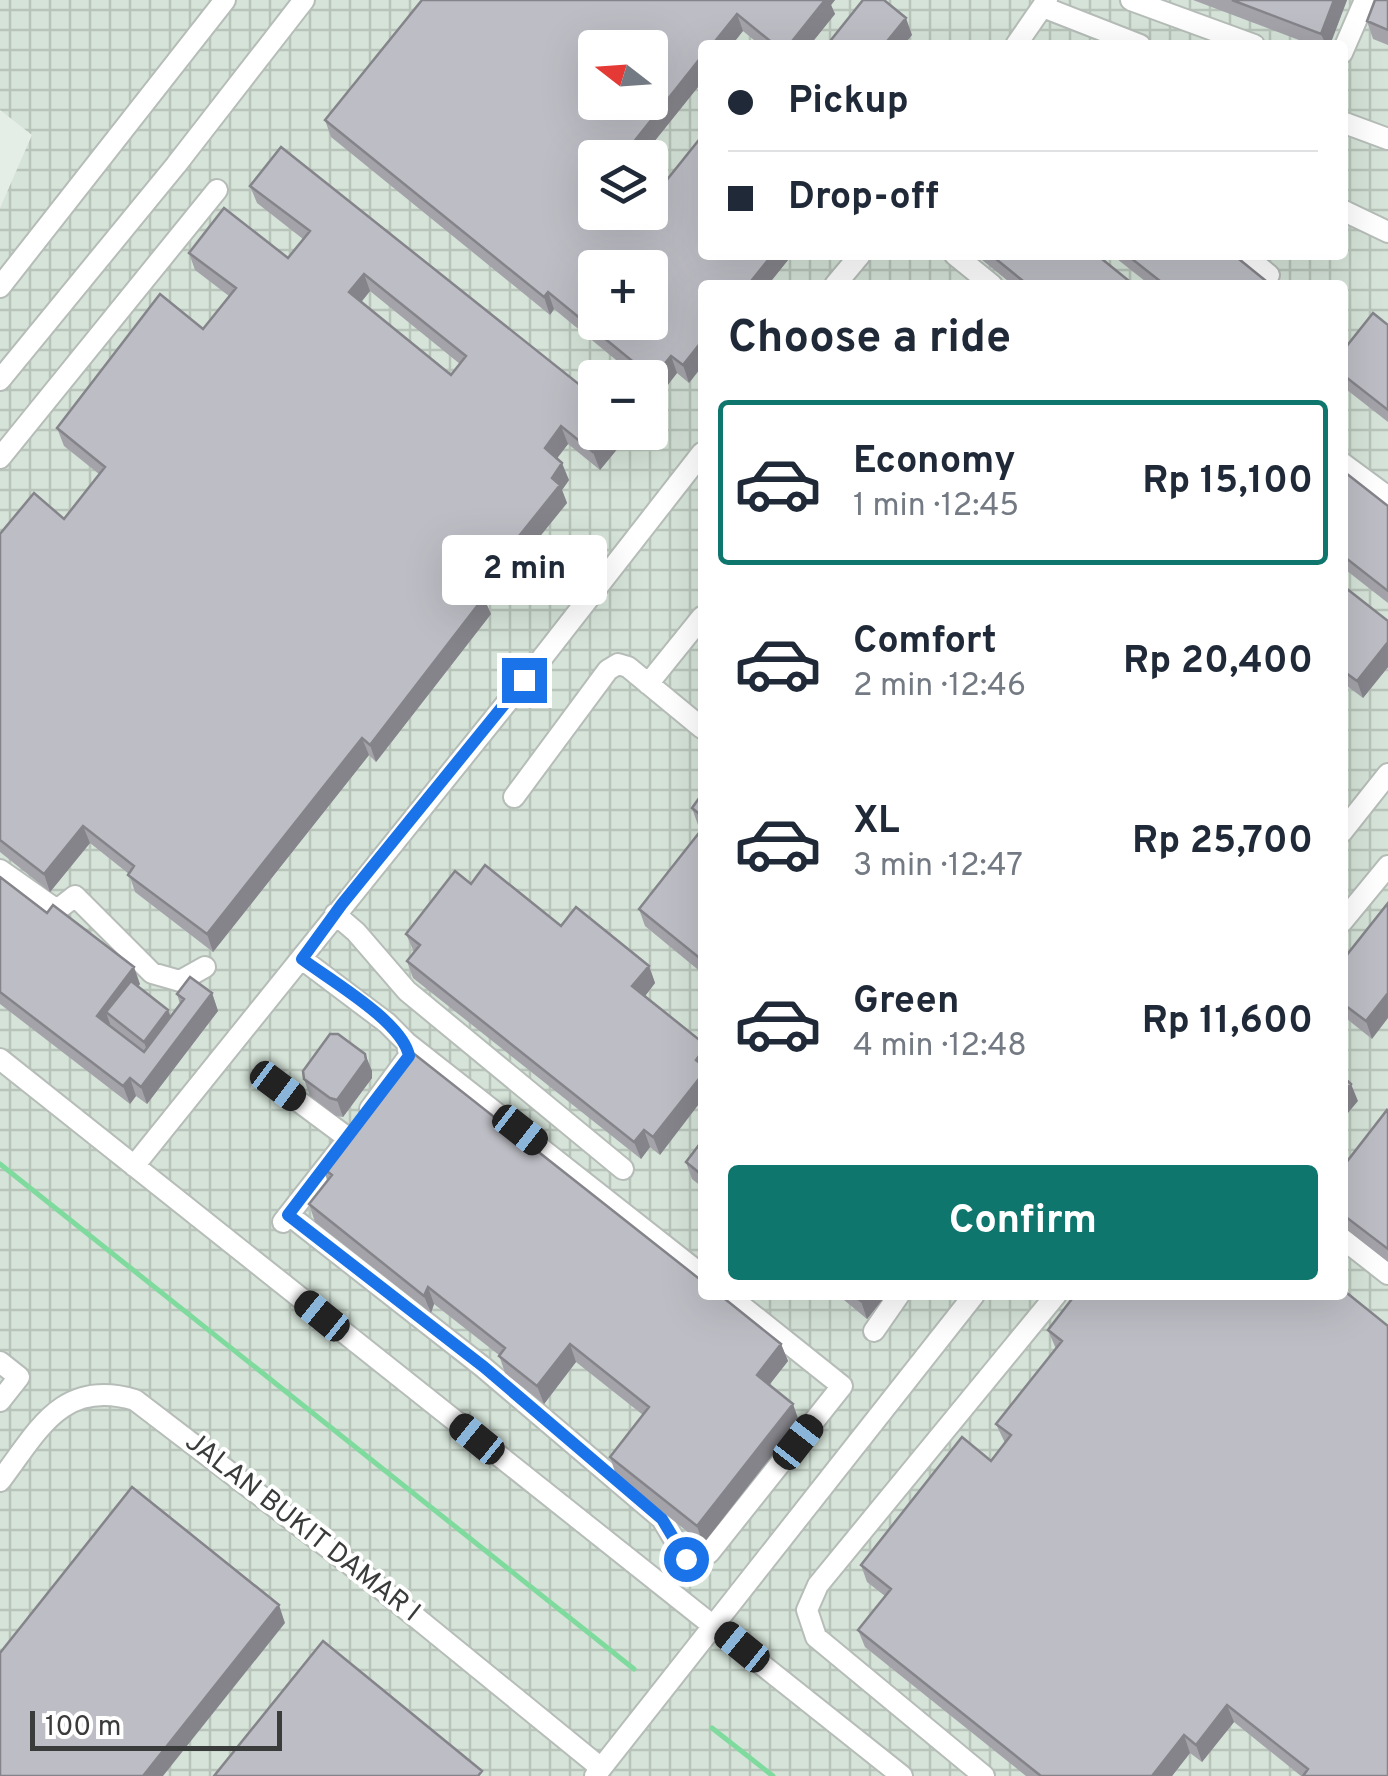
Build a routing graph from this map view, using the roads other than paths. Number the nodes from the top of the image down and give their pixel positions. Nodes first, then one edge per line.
1 (225, 0) edge
2 (304, 0) edge
3 (1131, 0) edge
4 (1365, 0) edge
5 (1045, 4) edge
6 (1020, 40) edge
7 (1128, 40) edge
8 (1240, 40) edge
9 (1348, 40) edge
10 (1348, 124) edge
11 (1388, 139) edge
12 (217, 190) dead end
13 (1348, 213) edge
14 (1388, 232) edge
15 (856, 260) edge
16 (960, 260) edge
17 (1250, 260) edge
18 (1269, 275) dead end
19 (839, 280) edge
20 (986, 280) edge
21 (0, 286) edge
22 (0, 380) edge
23 (0, 458) edge
24 (698, 458) edge
25 (1348, 467) edge
26 (1388, 497) edge
27 (698, 622) edge
28 (648, 684) junction
29 (698, 725) edge
30 (1388, 774) edge
31 (514, 797) dead end
32 (1348, 824) edge
33 (1388, 866) edge
34 (0, 870) edge
35 (335, 914) junction
36 (1348, 915) edge
37 (302, 959) junction
38 (204, 967) dead end
39 (406, 1043) junction
40 (0, 1059) edge
41 (278, 1086) dead end
42 (348, 1138) junction
43 (134, 1166) junction
44 (623, 1169) dead end
45 (1348, 1243) edge
46 (698, 1272) edge
47 (1388, 1274) edge
48 (734, 1300) edge
49 (895, 1300) edge
50 (969, 1300) edge
51 (1052, 1300) edge
52 (874, 1330) dead end
53 (0, 1362) edge
54 (0, 1401) edge
55 (0, 1481) edge
56 (715, 1626) junction
57 (598, 1772) edge
58 (902, 1776) edge
59 (984, 1776) edge

1 - 21 street
2 - 22 street
3 - 8 street
4 - 9 street
5 - 6 street
5 - 7 street
10 - 11 street
12 - 23 street
13 - 14 street
15 - 19 street
16 - 20 street
17 - 18 street
24 - 35 street
25 - 26 street
27 - 28 street
28 - 29 street
28 - 31 street
30 - 32 street
33 - 36 street
34 - 38 street
35 - 37 street
35 - 44 street
37 - 39 street
37 - 43 street
39 - 42 street
39 - 46 street
40 - 43 street
41 - 42 street
42 - 48 street
43 - 56 street
45 - 47 street
49 - 52 street
50 - 56 street
51 - 59 street
53 - 54 street
55 - 57 street, JALAN BUKIT DAMAR I
56 - 57 street
56 - 58 street

